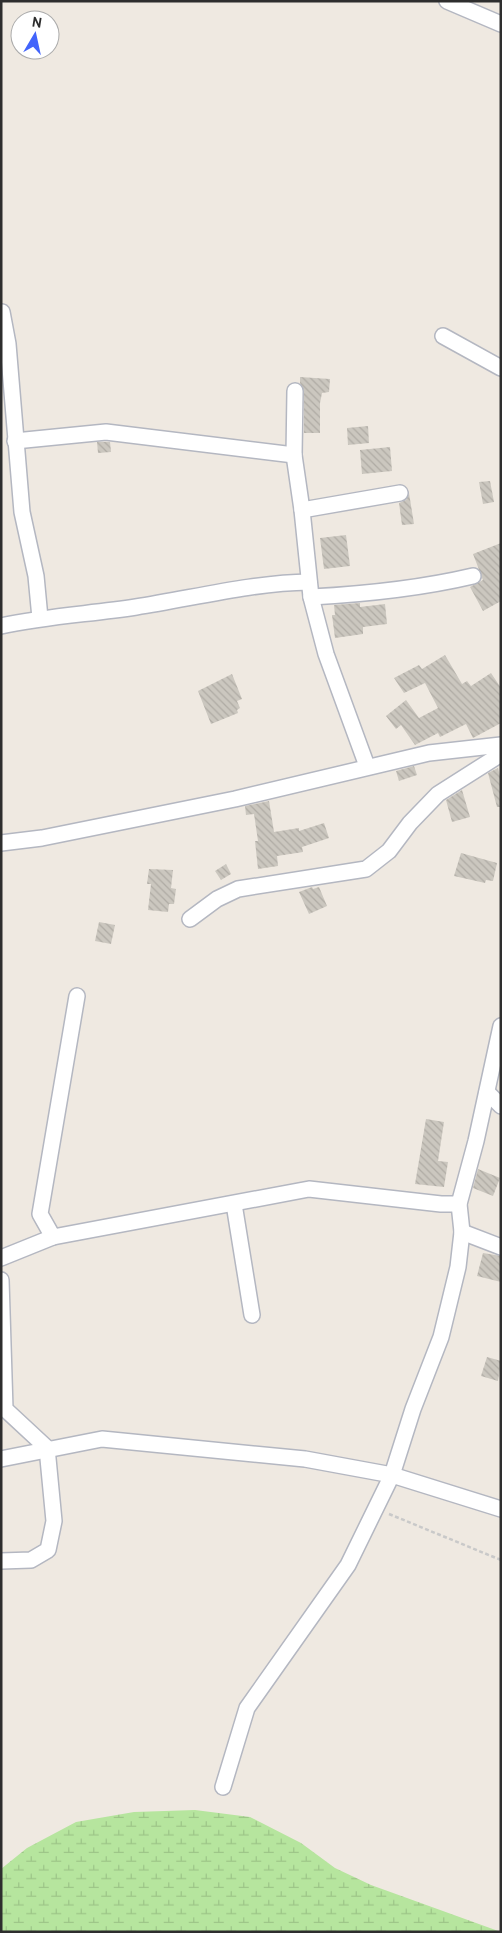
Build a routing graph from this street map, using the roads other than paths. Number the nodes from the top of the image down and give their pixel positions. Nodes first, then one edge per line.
1 (447, 1) edge
2 (501, 24) edge
3 (2, 312) dead end
4 (443, 336) dead end
5 (501, 368) edge
6 (296, 391) dead end
7 (15, 441) junction
8 (294, 455) junction
9 (400, 493) dead end
10 (302, 510) junction
11 (473, 576) dead end
12 (309, 582) junction
13 (311, 597) junction
14 (40, 618) junction
15 (1, 626) edge
16 (501, 745) edge
17 (501, 754) edge
18 (367, 766) junction
19 (1, 844) edge
20 (190, 919) dead end
21 (77, 996) dead end
22 (501, 1026) edge
23 (487, 1092) junction
24 (501, 1106) edge
25 (234, 1204) junction
26 (459, 1204) junction
27 (462, 1232) junction
28 (54, 1237) junction
29 (501, 1247) edge
30 (1, 1258) edge
31 (1, 1280) edge
32 (252, 1316) dead end
33 (3, 1409) edge
34 (48, 1448) junction
35 (1, 1460) edge
36 (392, 1475) junction
37 (501, 1509) edge
38 (1, 1561) edge
39 (223, 1788) dead end

1 - 2 street
3 - 7 street
4 - 5 street
6 - 8 street
7 - 8 street
7 - 14 street
8 - 10 street
9 - 10 street
10 - 12 street
11 - 13 street
12 - 13 street
12 - 14 street
13 - 18 street
14 - 15 street
16 - 18 street
17 - 20 street
18 - 19 street
21 - 28 street
22 - 23 street
23 - 24 street
23 - 26 street
25 - 26 street
25 - 28 street
25 - 32 street
26 - 27 street
27 - 29 street
27 - 36 street
28 - 30 street
31 - 33 street
33 - 34 street
34 - 35 street
34 - 36 street
34 - 38 street
36 - 37 street
36 - 39 street

